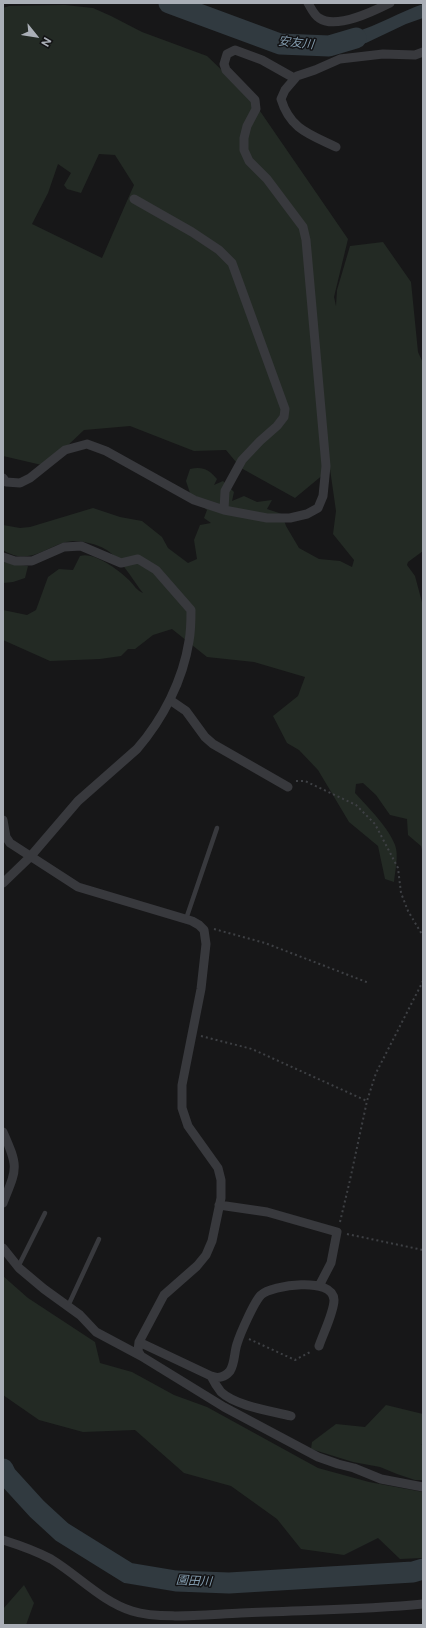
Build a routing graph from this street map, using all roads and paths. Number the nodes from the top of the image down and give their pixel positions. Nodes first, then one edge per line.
1 (308, 3) edge
2 (390, 3) edge
3 (423, 52) edge
4 (294, 78) junction
5 (336, 147) dead end
6 (134, 199) dead end
7 (3, 478) edge
8 (224, 510) junction
9 (3, 557) edge
10 (170, 700) junction
11 (288, 787) joint
12 (3, 820) edge
13 (217, 828) dead end
14 (30, 857) junction
15 (3, 883) edge
16 (186, 919) junction
17 (204, 930) junction
18 (423, 936) edge
19 (423, 981) edge
20 (370, 983) dead end
21 (191, 1034) junction
22 (367, 1100) junction
23 (3, 1132) edge
24 (3, 1203) edge
25 (219, 1205) junction
26 (46, 1213) dead end
27 (337, 1232) junction
28 (99, 1239) dead end
29 (3, 1248) edge
30 (423, 1250) edge
31 (18, 1266) junction
32 (319, 1286) junction
33 (68, 1306) junction
34 (240, 1336) junction
35 (139, 1342) junction
36 (319, 1346) joint
37 (141, 1356) junction
38 (211, 1376) junction
39 (291, 1416) dead end
40 (423, 1486) edge
41 (3, 1540) edge
42 (423, 1604) edge

1 - 2 street
3 - 4 street
4 - 5 street
4 - 8 street
6 - 8 street
7 - 8 street
9 - 10 street
10 - 11 street
10 - 14 street
11 - 18 path
12 - 14 street
13 - 16 lane
14 - 15 street
14 - 16 street
16 - 17 street
17 - 20 path
17 - 21 street
19 - 22 path
21 - 22 path
21 - 25 street
22 - 27 path
23 - 24 street
25 - 27 street
25 - 35 street
26 - 31 lane
27 - 30 path
27 - 32 street
28 - 33 lane
29 - 31 street
31 - 33 street
32 - 34 street
32 - 36 street
33 - 37 street
34 - 36 path
34 - 38 street
35 - 37 street
35 - 38 street
37 - 40 street
38 - 39 street
41 - 42 street

